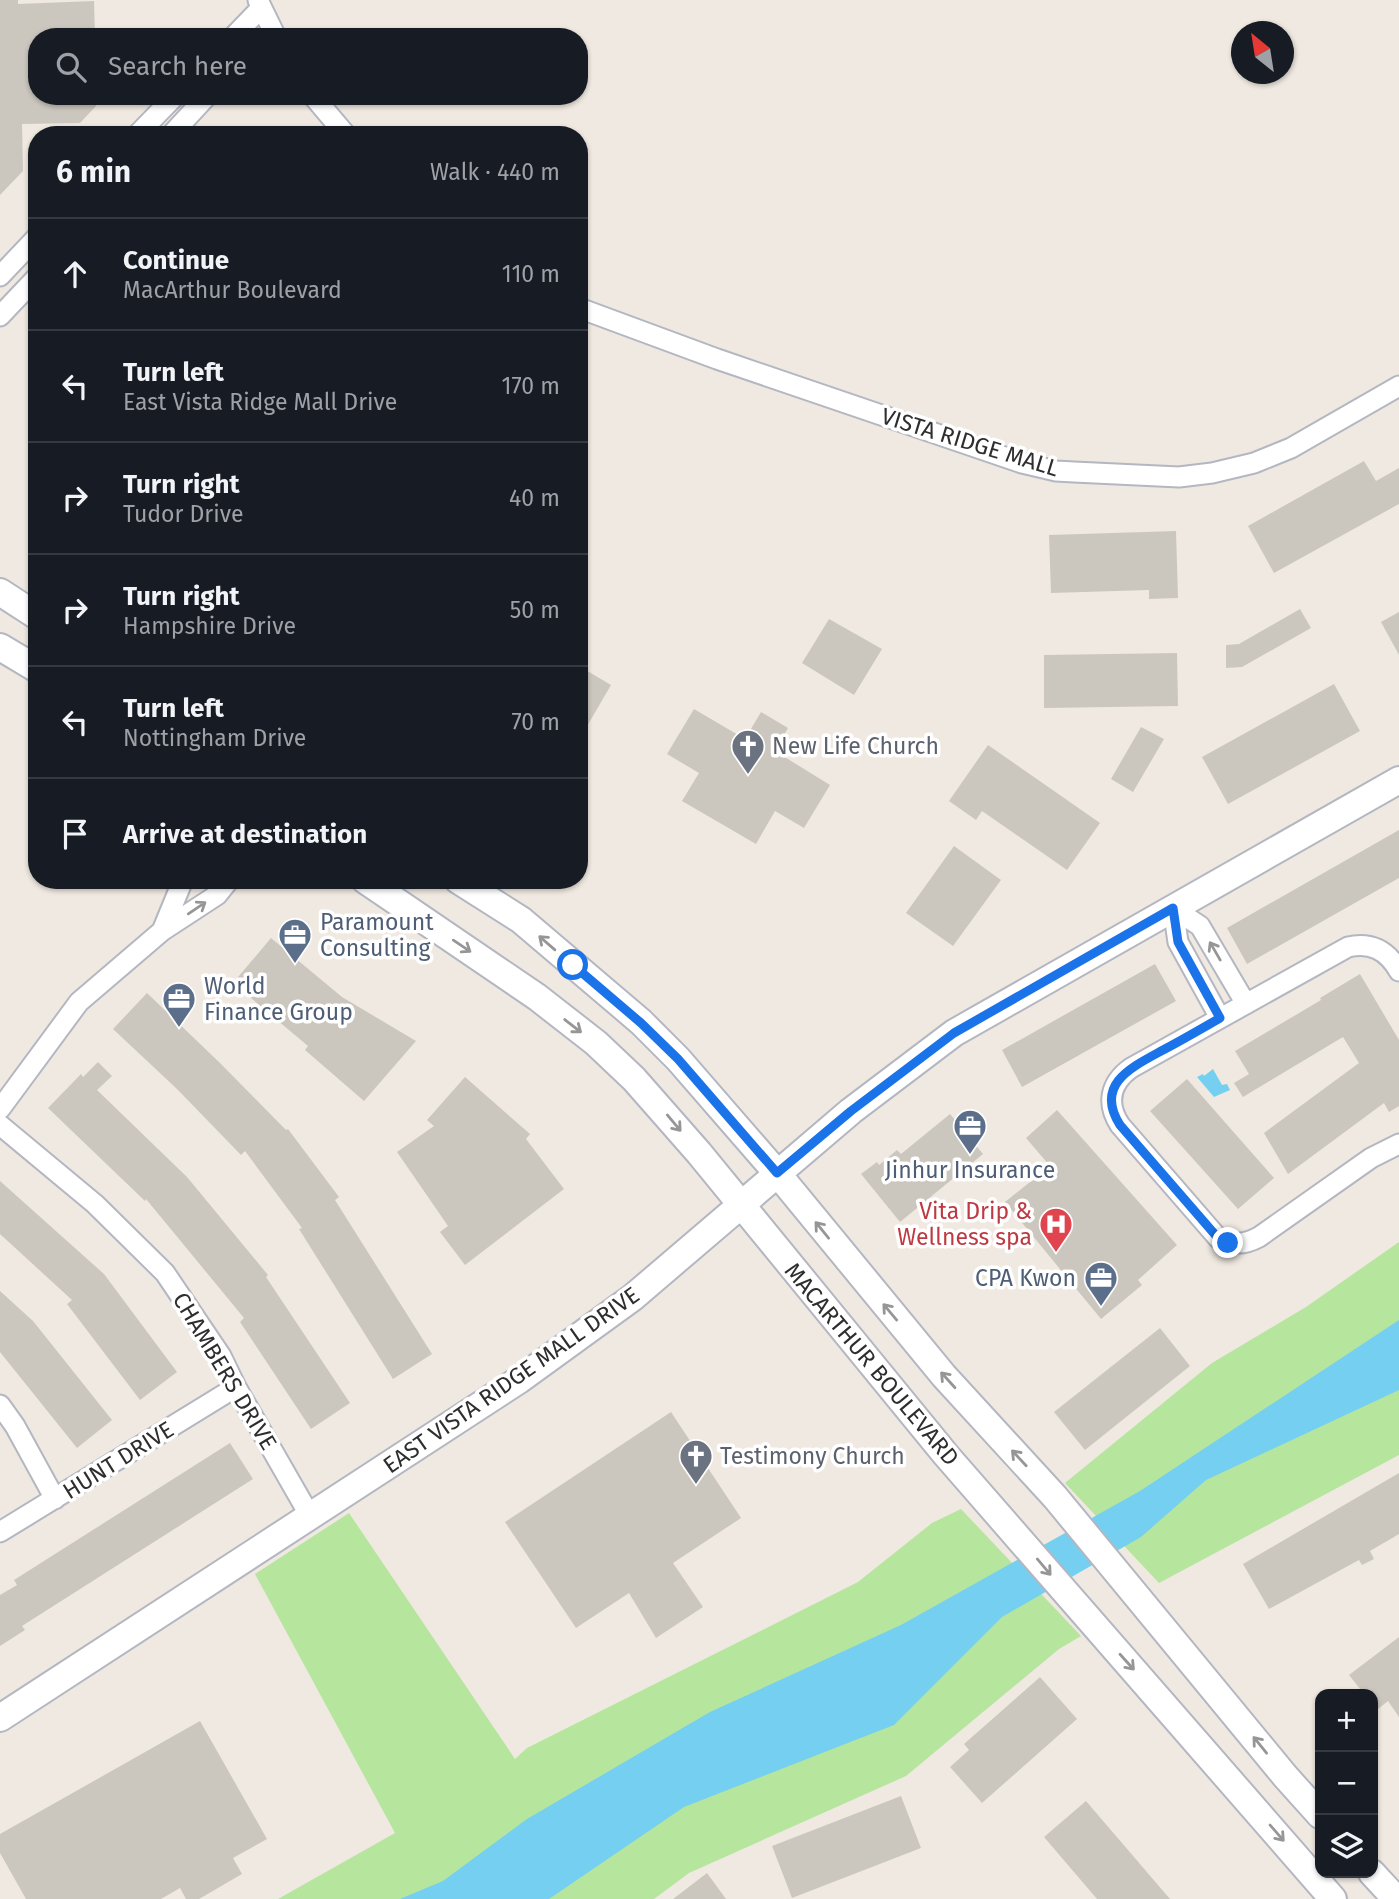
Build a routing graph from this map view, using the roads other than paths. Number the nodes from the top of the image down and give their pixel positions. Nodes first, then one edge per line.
1 (259, 4) edge
2 (240, 28) edge
3 (269, 28) edge
4 (166, 105) edge
5 (199, 105) edge
6 (321, 105) edge
7 (146, 126) edge
8 (179, 126) edge
9 (338, 126) edge
10 (28, 246) edge
11 (0, 276) edge
12 (28, 286) edge
13 (588, 310) edge
14 (0, 316) edge
15 (1399, 386) edge
16 (0, 592) edge
17 (28, 610) edge
18 (0, 647) edge
19 (28, 664) edge
20 (1399, 780) edge
21 (179, 889) edge
22 (222, 889) edge
23 (378, 889) edge
24 (472, 889) edge
25 (1173, 908) junction
26 (162, 931) junction
27 (1399, 971) edge
28 (1246, 1004) junction
29 (1220, 1018) junction
30 (0, 1109) edge
31 (0, 1125) edge
32 (1399, 1144) edge
33 (777, 1173) junction
34 (740, 1205) junction
35 (236, 1387) junction
36 (0, 1405) edge
37 (55, 1499) junction
38 (310, 1516) junction
39 (0, 1532) edge
40 (0, 1718) edge
41 (1315, 1809) edge
42 (1377, 1878) edge
43 (1333, 1899) edge
44 (1396, 1899) edge

1 - 2 street
1 - 3 street
4 - 7 street
5 - 8 street
6 - 9 street
10 - 11 street
12 - 14 street
13 - 15 street, VISTA RIDGE MALL
16 - 17 main road
18 - 19 main road
20 - 25 main road, EAST VISTA RIDGE MALL DRIVE
21 - 26 street
26 -> 22 street
23 -> 34 main road, MACARTHUR BOULEVARD
33 -> 24 main road, MACARTHUR BOULEVARD
28 -> 25 street
25 - 29 street
25 - 33 main road, EAST VISTA RIDGE MALL DRIVE
26 - 30 street
27 - 28 street
28 - 29 street
29 - 32 street
31 - 35 street, CHAMBERS DRIVE
33 - 34 main road, EAST VISTA RIDGE MALL DRIVE
41 -> 33 main road, MACARTHUR BOULEVARD
34 - 38 main road, EAST VISTA RIDGE MALL DRIVE
34 -> 43 main road, MACARTHUR BOULEVARD
35 - 37 street, HUNT DRIVE
35 - 38 street, CHAMBERS DRIVE
36 - 37 street
37 - 39 street, HUNT DRIVE
38 - 40 main road, EAST VISTA RIDGE MALL DRIVE
42 - 44 main road

